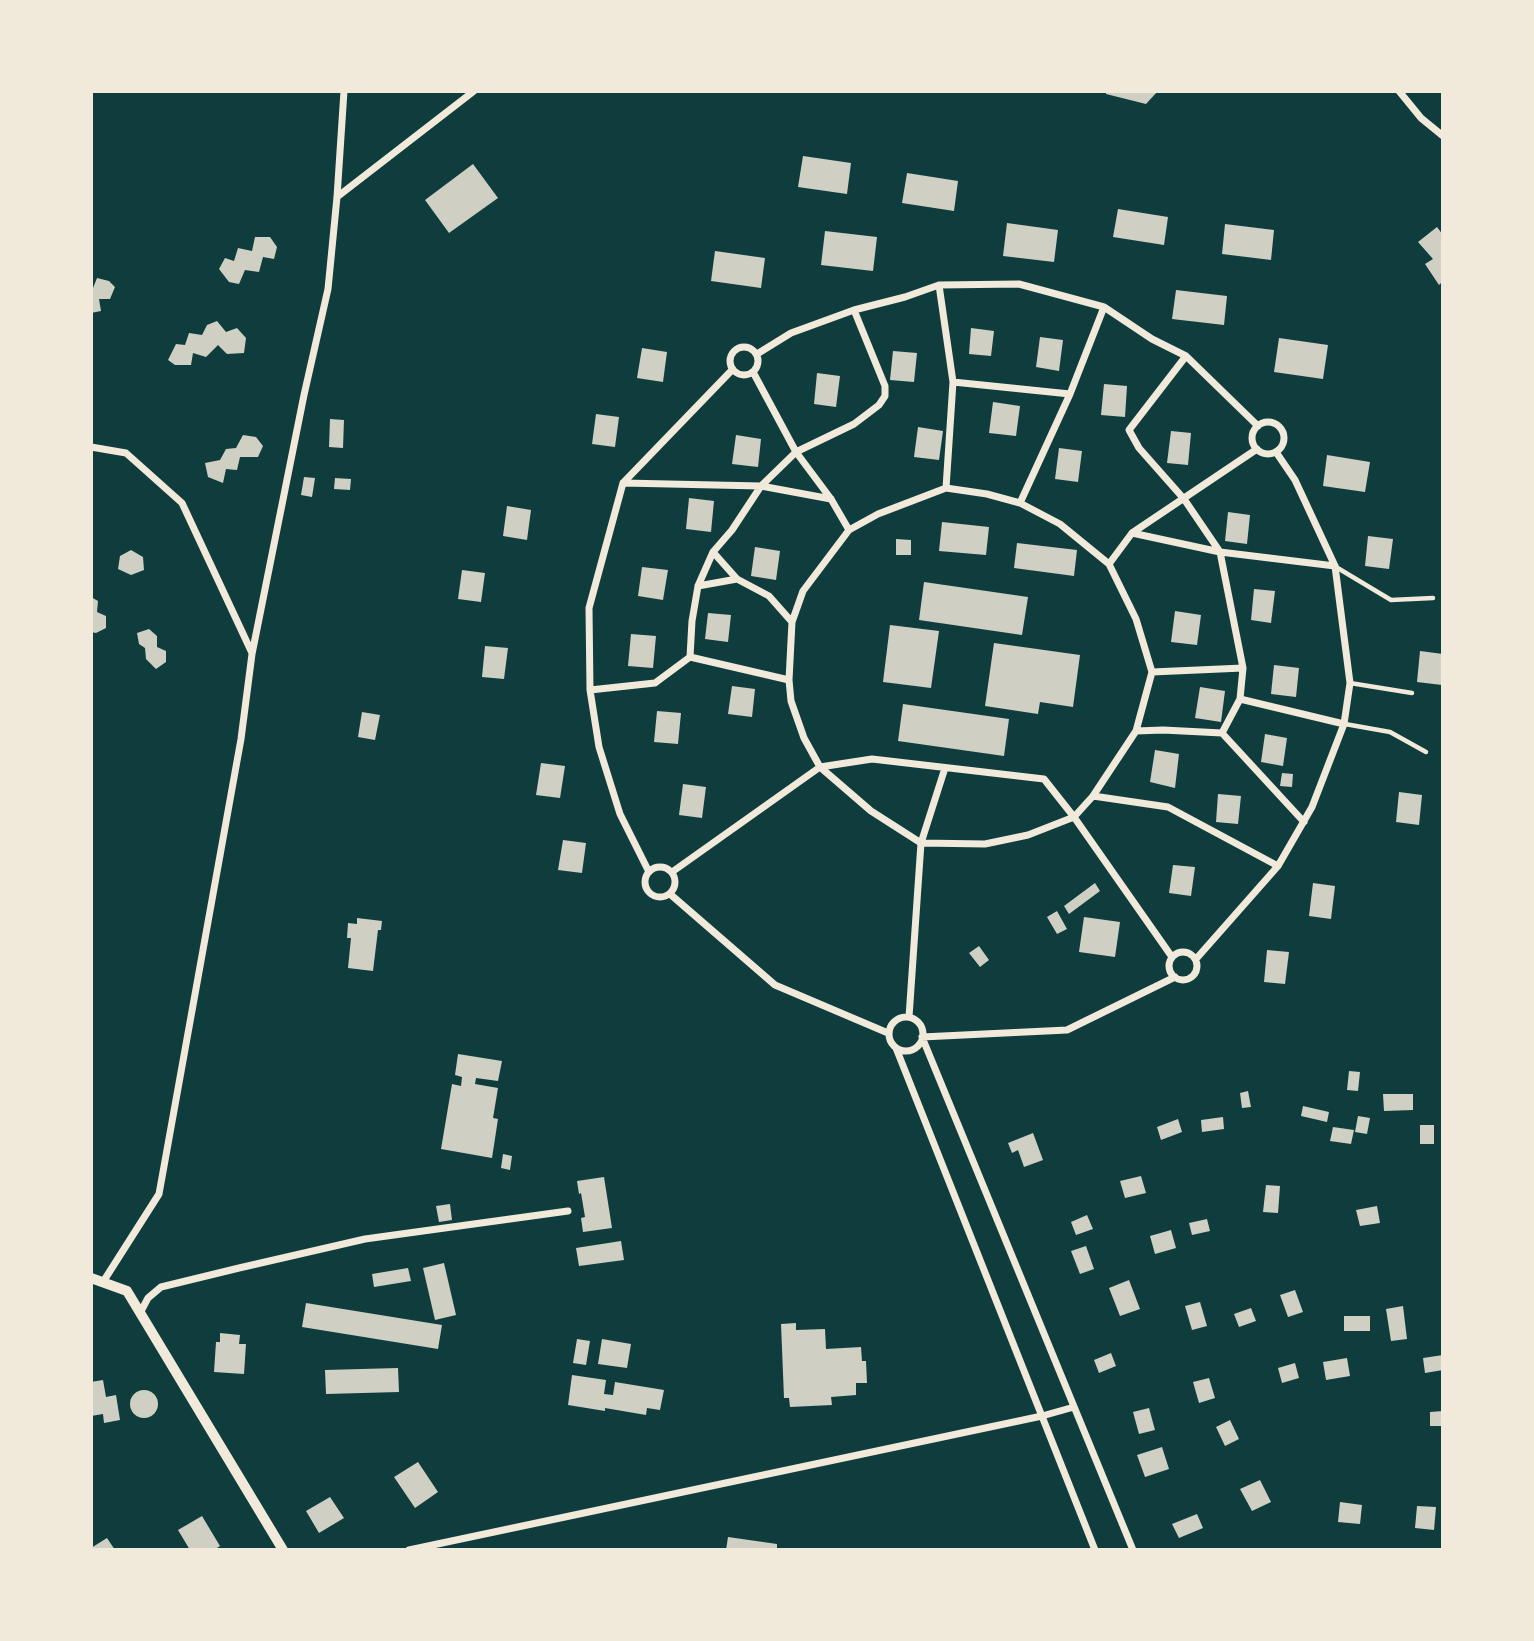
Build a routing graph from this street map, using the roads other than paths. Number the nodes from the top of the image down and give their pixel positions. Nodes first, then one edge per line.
1 (344, 91) edge
2 (474, 91) edge
3 (1399, 91) edge
4 (1443, 136) edge
5 (337, 197) junction
6 (939, 285) junction
7 (1104, 307) junction
8 (854, 310) junction
9 (757, 354) junction
10 (1186, 356) junction
11 (732, 370) junction
12 (753, 372) junction
13 (953, 382) junction
14 (1070, 394) junction
15 (1258, 426) junction
16 (91, 447) edge
17 (1256, 449) junction
18 (796, 452) junction
19 (1276, 452) junction
20 (623, 483) junction
21 (761, 486) junction
22 (946, 488) junction
23 (831, 499) junction
24 (1184, 499) junction
25 (1020, 503) junction
26 (849, 530) junction
27 (1132, 533) junction
28 (713, 552) junction
29 (1220, 552) junction
30 (1109, 564) junction
31 (1335, 566) junction
32 (737, 579) junction
33 (698, 586) junction
34 (1433, 597) dead end
35 (792, 621) junction
36 (252, 654) junction
37 (690, 657) junction
38 (1243, 668) junction
39 (1152, 672) junction
40 (789, 680) junction
41 (1350, 683) junction
42 (590, 690) junction
43 (1412, 693) dead end
44 (1240, 699) junction
45 (1344, 724) junction
46 (1136, 731) junction
47 (1222, 733) junction
48 (1426, 752) dead end
49 (820, 767) junction
50 (945, 768) junction
51 (1093, 796) junction
52 (1074, 817) junction
53 (1304, 822) junction
54 (922, 844) junction
55 (1278, 866) junction
56 (649, 872) junction
57 (671, 872) junction
58 (670, 894) junction
59 (1172, 957) junction
60 (1196, 959) junction
61 (1175, 977) junction
62 (909, 1017) junction
63 (888, 1033) junction
64 (922, 1037) junction
65 (896, 1048) junction
66 (568, 1211) dead end
67 (91, 1278) edge
68 (103, 1282) junction
69 (140, 1313) junction
70 (1074, 1407) junction
71 (1042, 1416) junction
72 (284, 1550) edge
73 (409, 1550) edge
74 (1095, 1550) edge
75 (1133, 1550) edge

1 - 5 street
2 - 5 street
3 - 4 street
5 - 36 street
6 - 7 street
6 - 8 street
6 - 13 street
7 - 10 street
7 - 14 street
8 - 9 street
8 - 18 street
9 - 11 street
9 - 12 street
10 - 15 street
10 - 24 street
11 - 12 street
11 - 20 street
12 - 18 street
13 - 14 street
13 - 22 street
14 - 25 street
15 - 17 street
15 - 19 street
16 - 36 street
17 - 19 street
17 - 24 street
18 - 21 street
18 - 23 street
19 - 31 street
20 - 21 street
20 - 42 street
21 - 23 street
21 - 28 street
22 - 25 street
22 - 26 street
23 - 26 street
24 - 27 street
24 - 29 street
25 - 30 street
26 - 35 street
27 - 29 street
27 - 30 street
28 - 32 street
28 - 33 street
29 - 31 street
29 - 38 street
30 - 39 street
31 - 34 lane
31 - 41 street
32 - 33 street
32 - 35 street
33 - 37 street
35 - 40 street
36 - 68 street
37 - 40 street
37 - 42 street
38 - 39 street
38 - 44 street
39 - 46 street
40 - 49 street
41 - 43 lane
41 - 45 street
42 - 56 street
44 - 45 street
44 - 47 street
45 - 48 lane
45 - 53 street
46 - 47 street
46 - 51 street
47 - 53 street
49 - 50 street
49 - 54 street
49 - 57 street
50 - 52 street
50 - 54 street
51 - 52 street
51 - 55 street
52 - 54 street
52 - 59 street
53 - 55 street
54 - 62 street
55 - 60 street
56 - 57 street
56 - 58 street
57 - 58 street
58 - 63 street
59 - 60 street
59 - 61 street
60 - 61 street
61 - 64 street
62 - 63 street
62 - 64 street
63 - 65 street
64 - 65 street
64 - 70 street
65 - 71 street
66 - 69 street
67 - 68 street
68 - 69 street
69 - 72 street
70 - 71 street
70 - 75 street
71 - 73 street
71 - 74 street

